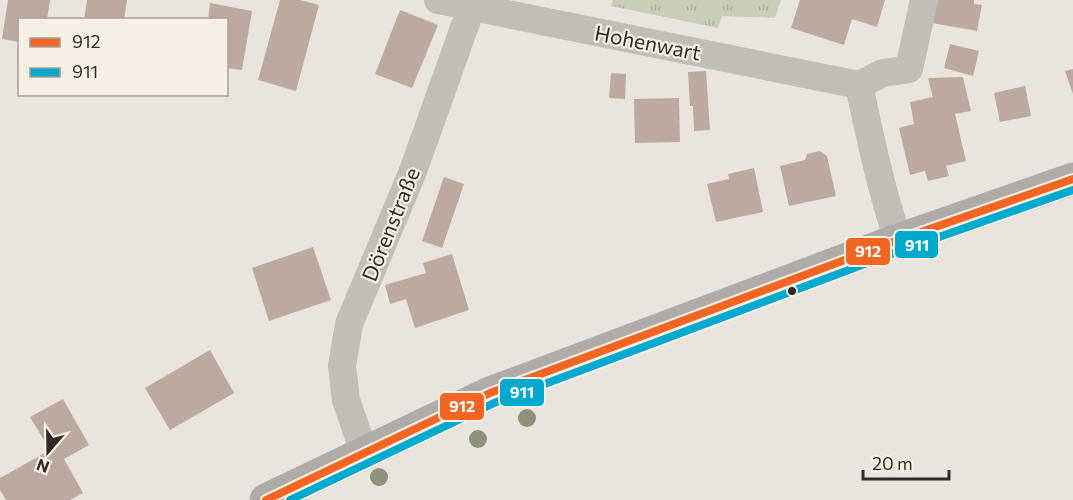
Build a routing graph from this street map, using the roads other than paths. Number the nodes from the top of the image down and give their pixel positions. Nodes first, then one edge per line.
1 (438, 0) edge
2 (924, 0) edge
3 (473, 4) edge
4 (859, 85) junction
5 (1073, 179) edge
6 (898, 240) junction
7 (364, 452) junction
8 (266, 500) edge

1 - 3 street, Hohenwart
2 - 4 street
3 - 4 street, Hohenwart
3 - 7 street, Dörenstraße
4 - 6 street
5 - 6 main road
6 - 7 main road
7 - 8 main road

